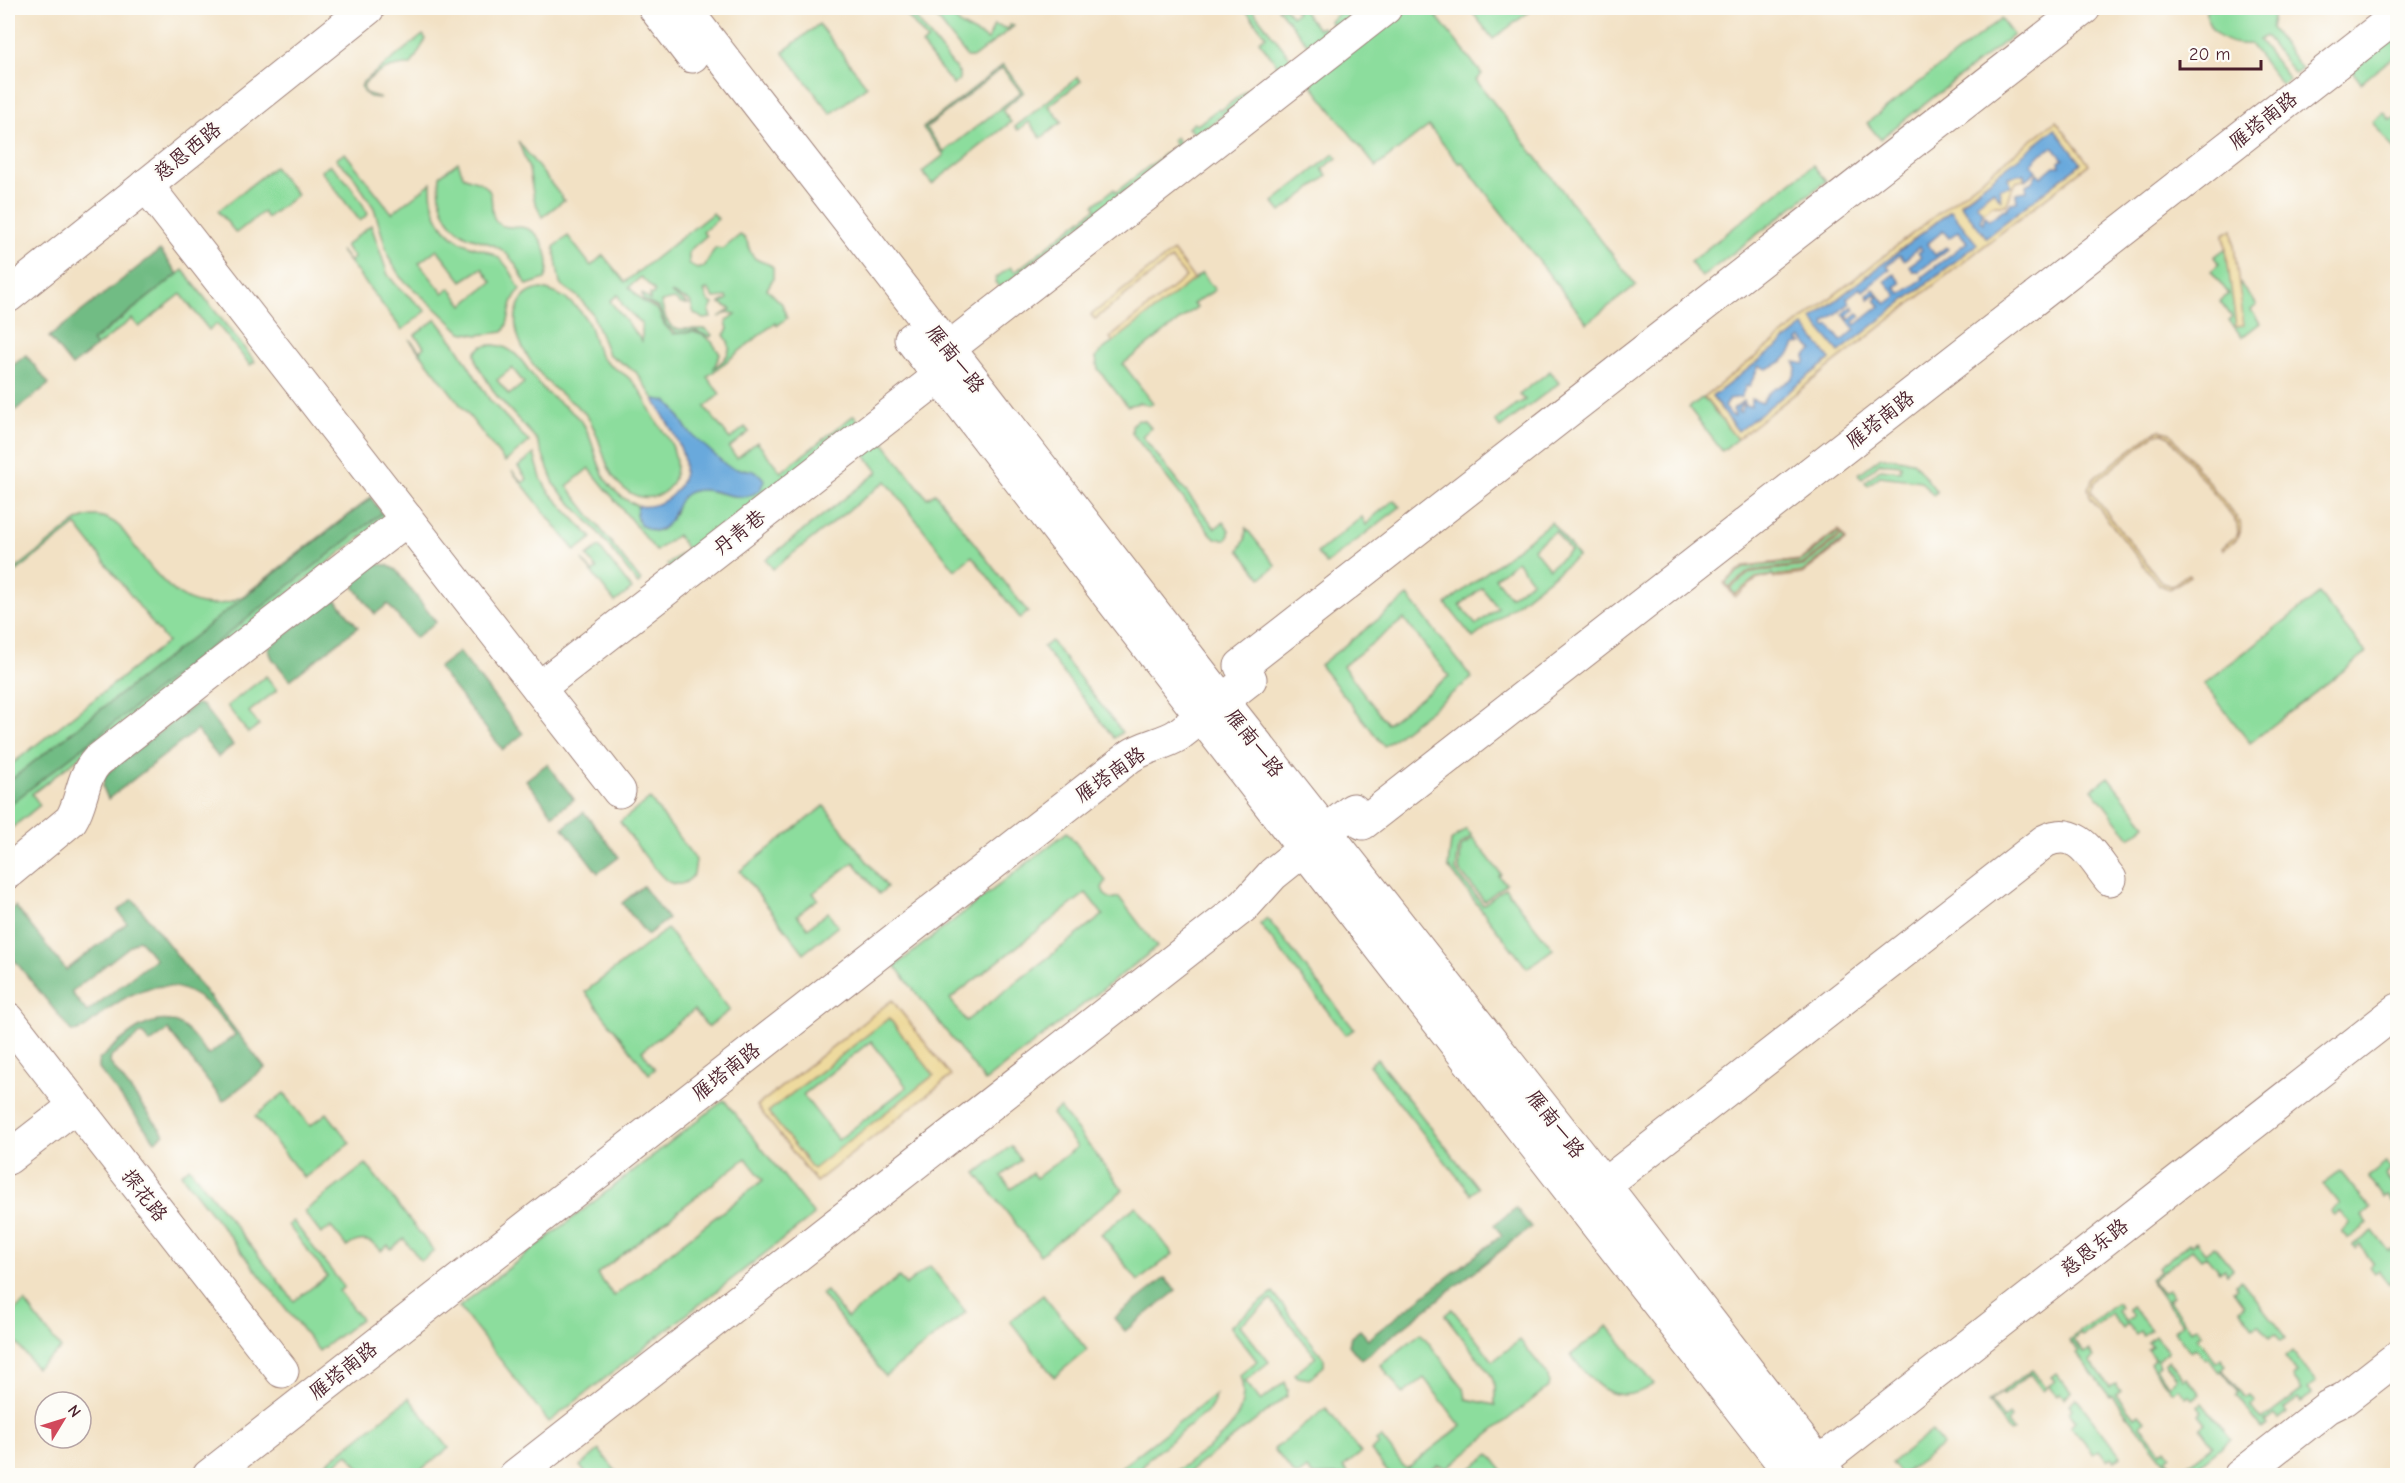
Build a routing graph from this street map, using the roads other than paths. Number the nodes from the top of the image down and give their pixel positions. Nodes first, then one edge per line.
1 (368, 8) edge
2 (655, 8) edge
3 (684, 8) edge
4 (1385, 8) edge
5 (2084, 8) edge
6 (2397, 15) edge
7 (146, 185) junction
8 (8, 296) edge
9 (944, 363) junction
10 (407, 519) junction
11 (539, 688) junction
12 (1212, 709) junction
13 (619, 791) dead end
14 (1314, 841) junction
15 (8, 872) edge
16 (2110, 879) dead end
17 (2397, 1010) edge
18 (8, 1019) edge
19 (75, 1106) junction
20 (8, 1158) edge
21 (1604, 1185) junction
22 (2397, 1357) edge
23 (282, 1371) dead end
24 (1803, 1472) edge
25 (209, 1476) edge
26 (515, 1476) edge
27 (2240, 1476) edge

1 - 7 street, 慈恩西路
2 - 9 street, 雁南一路
3 - 9 street, 雁南一路
4 - 9 street, 丹青巷
5 - 12 street, 雁塔南路
6 - 14 street, 雁塔南路
7 - 8 street, 慈恩西路
7 - 10 street
9 - 11 street, 丹青巷
9 - 12 street, 雁南一路
10 - 11 street
10 - 15 street
11 - 13 street
12 - 14 street, 雁南一路
12 - 25 street, 雁塔南路
14 - 21 street, 雁南一路
14 - 24 street, 雁南一路
14 - 26 street, 雁塔南路
16 - 21 street
17 - 24 street, 慈恩东路
18 - 19 street, 探花路
19 - 20 street
19 - 23 street, 探花路
21 - 24 street, 雁南一路
22 - 27 street

